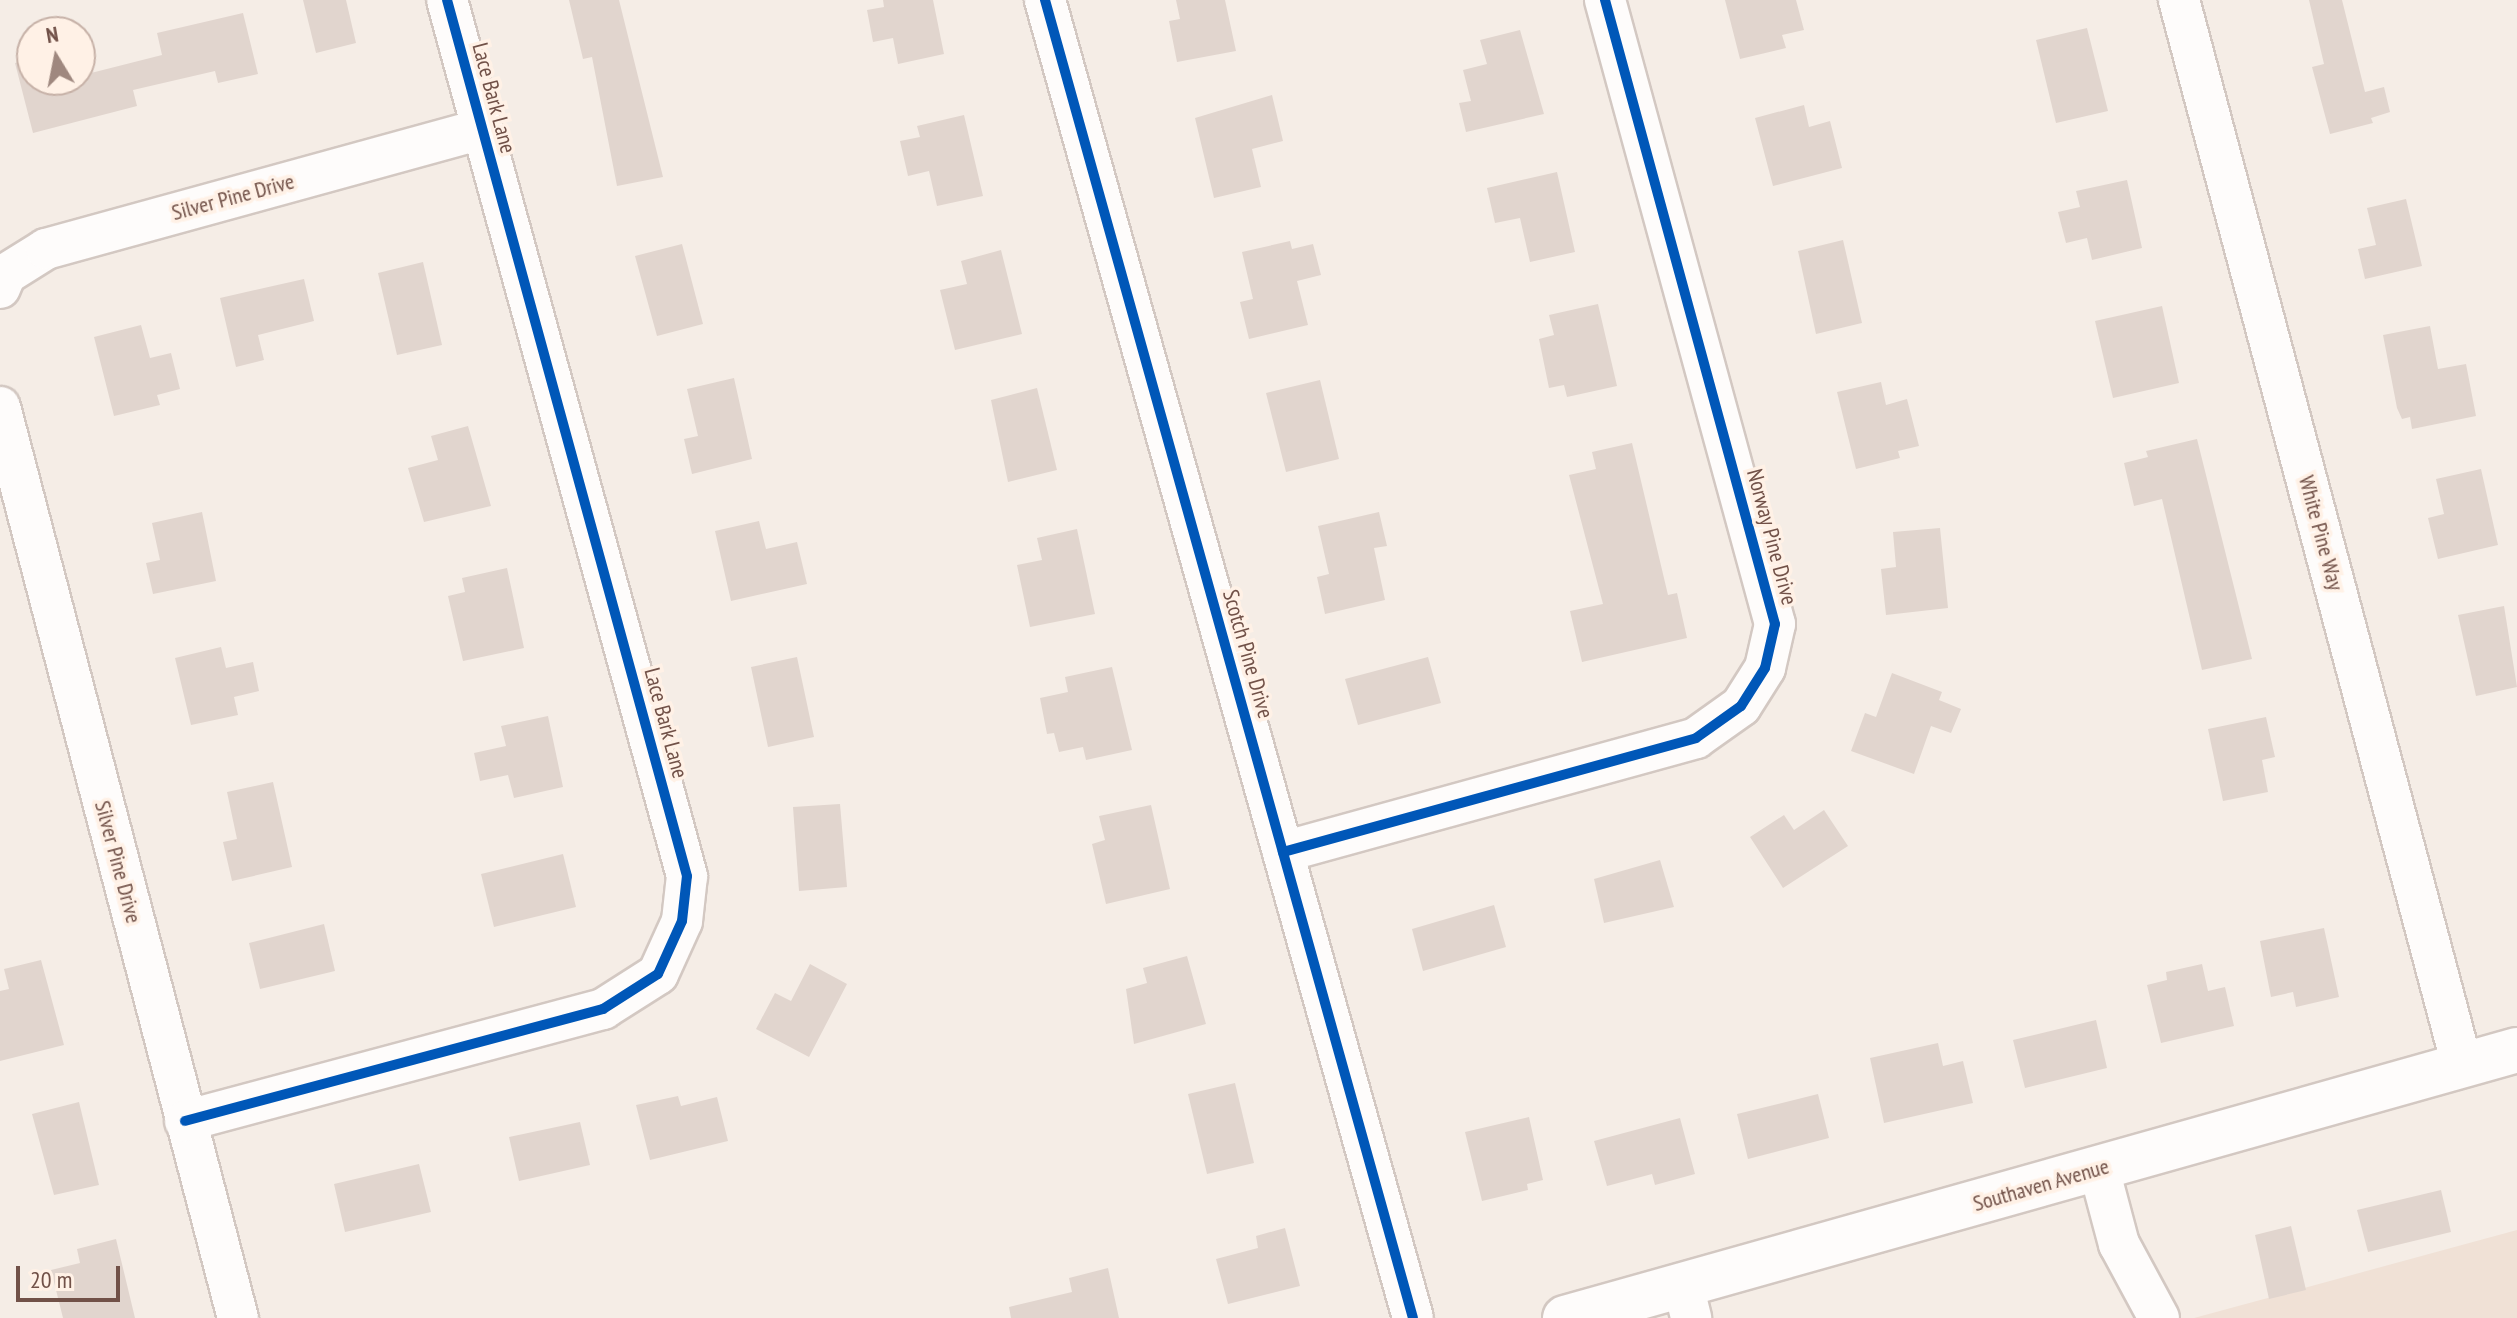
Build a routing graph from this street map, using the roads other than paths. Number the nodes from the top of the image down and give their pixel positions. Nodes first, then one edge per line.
1 (447, 0) edge
2 (1045, 0) edge
3 (1605, 0) edge
4 (2179, 0) edge
5 (481, 129) junction
6 (0, 288) edge
7 (0, 407) edge
8 (1283, 852) junction
9 (2517, 1050) edge
10 (2462, 1065) junction
11 (185, 1121) junction
12 (2099, 1169) junction
13 (1687, 1302) edge
14 (238, 1318) edge
15 (1413, 1318) edge
16 (1565, 1318) edge
17 (2159, 1318) edge

1 - 5 street, Lace Bark Lane
2 - 8 street, Scotch Pine Drive
3 - 8 street, Norway Pine Drive
4 - 10 street, White Pine Way
5 - 6 street, Silver Pine Drive
5 - 11 street, Lace Bark Lane
7 - 11 street, Silver Pine Drive
8 - 15 street, Scotch Pine Drive
9 - 10 street, Southaven Avenue
10 - 12 street, Southaven Avenue
11 - 14 street, Silver Pine Drive
12 - 13 street, Southaven Avenue
12 - 17 street
13 - 16 street, Southaven Avenue

